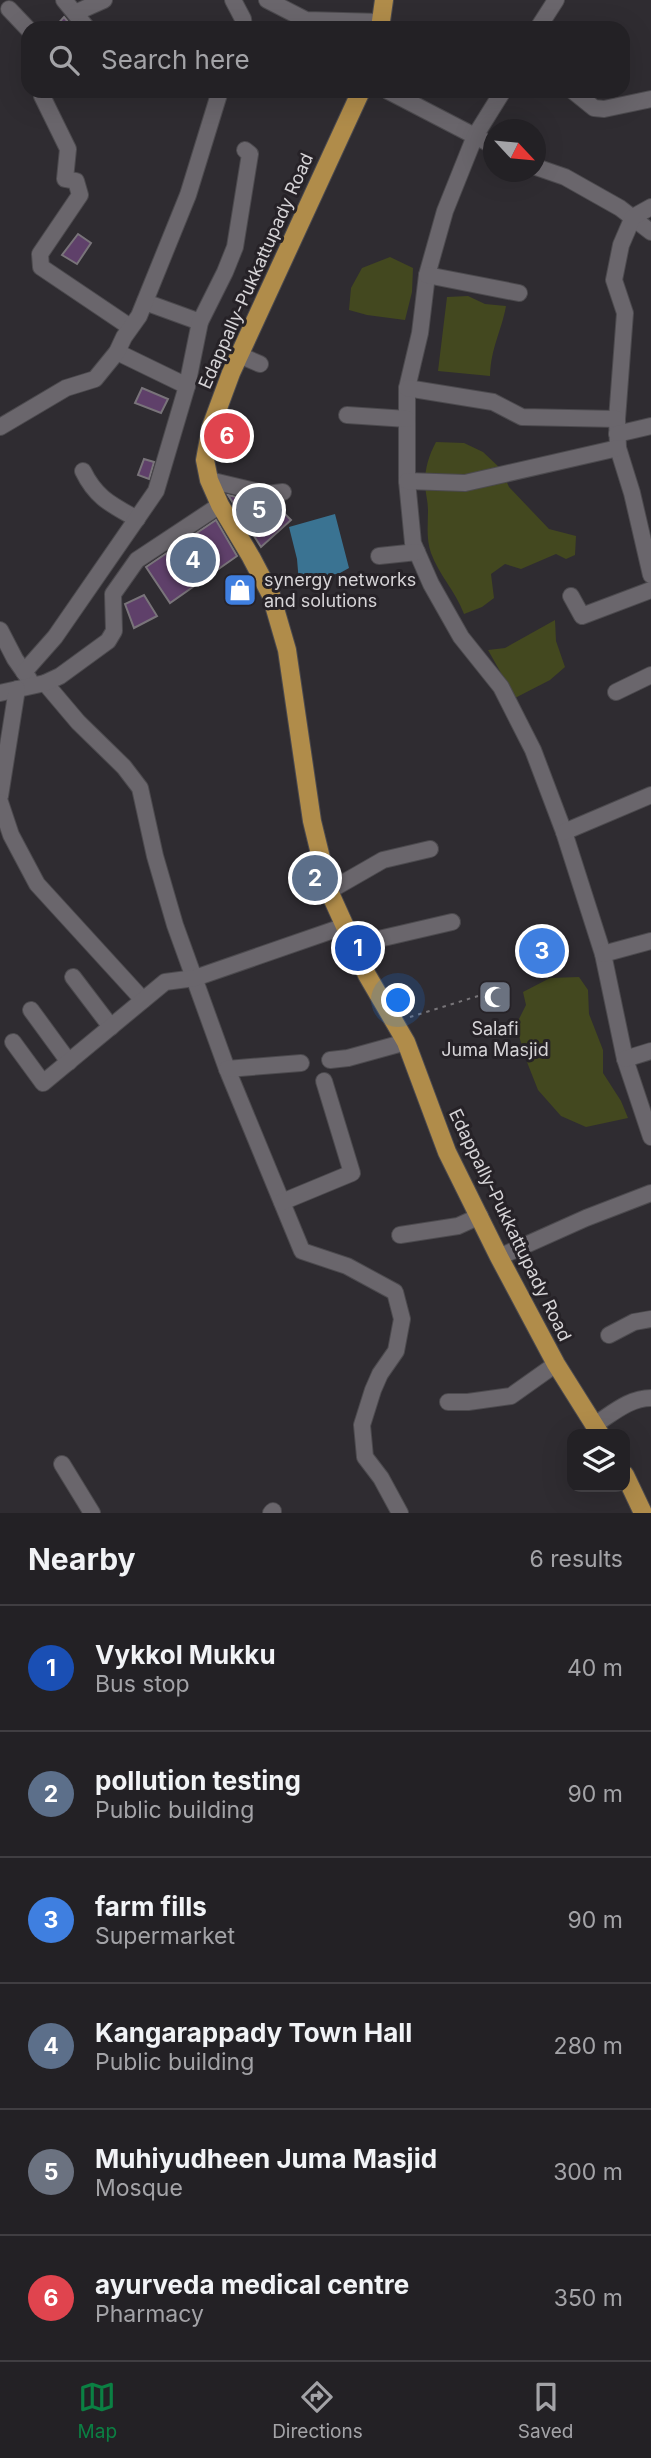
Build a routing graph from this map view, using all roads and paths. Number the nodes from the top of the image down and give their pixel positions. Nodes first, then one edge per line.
1 (64, 0) edge
2 (104, 0) edge
3 (233, 0) edge
4 (267, 0) edge
5 (384, 0) edge
6 (556, 0) edge
7 (9, 9) dead end
8 (75, 13) junction
9 (81, 21) edge
10 (243, 21) edge
11 (321, 21) edge
12 (381, 21) edge
13 (542, 21) edge
14 (21, 22) edge
15 (43, 98) edge
16 (218, 98) edge
17 (358, 98) edge
18 (402, 98) edge
19 (499, 98) edge
20 (582, 98) edge
21 (651, 99) edge
22 (475, 136) junction
23 (483, 140) edge
24 (245, 149) dead end
25 (546, 170) edge
26 (651, 207) edge
27 (633, 217) junction
28 (651, 232) edge
29 (427, 275) junction
30 (519, 293) dead end
31 (145, 302) junction
32 (200, 322) junction
33 (130, 327) junction
34 (117, 352) junction
35 (239, 355) junction
36 (260, 364) dead end
37 (187, 386) junction
38 (407, 388) junction
39 (347, 415) dead end
40 (407, 419) junction
41 (651, 426) edge
42 (0, 427) edge
43 (617, 434) junction
44 (83, 471) dead end
45 (209, 480) junction
46 (407, 481) junction
47 (283, 492) dead end
48 (633, 496) junction
49 (220, 505) junction
50 (651, 506) edge
51 (138, 519) junction
52 (417, 552) junction
53 (379, 556) dead end
54 (651, 575) edge
55 (651, 590) edge
56 (570, 596) dead end
57 (0, 630) edge
58 (651, 675) edge
59 (34, 680) junction
60 (17, 689) junction
61 (616, 692) dead end
62 (0, 693) edge
63 (651, 794) edge
64 (0, 796) edge
65 (0, 802) edge
66 (564, 832) junction
67 (430, 849) dead end
68 (330, 891) junction
69 (452, 922) dead end
70 (345, 926) junction
71 (651, 941) edge
72 (353, 945) junction
73 (603, 954) junction
74 (73, 977) dead end
75 (195, 978) junction
76 (478, 996) dead end
77 (143, 1000) junction
78 (31, 1010) dead end
79 (395, 1022) junction
80 (111, 1027) junction
81 (13, 1042) dead end
82 (406, 1042) junction
83 (651, 1051) edge
84 (625, 1059) junction
85 (330, 1060) dead end
86 (69, 1062) junction
87 (301, 1063) dead end
88 (227, 1069) junction
89 (324, 1081) dead end
90 (650, 1130) edge
91 (651, 1193) edge
92 (282, 1202) junction
93 (480, 1216) junction
94 (400, 1235) dead end
95 (499, 1257) junction
96 (651, 1319) edge
97 (609, 1335) dead end
98 (556, 1364) junction
99 (651, 1398) edge
100 (448, 1402) dead end
101 (596, 1429) edge
102 (598, 1429) edge
103 (62, 1464) dead end
104 (630, 1486) edge
105 (92, 1513) edge
106 (400, 1513) edge
107 (643, 1513) edge

1 - 8 street
2 - 8 street
3 - 10 street
4 - 11 street
5 - 12 main road
6 - 13 street
7 - 14 street
8 - 9 street
15 - 33 street
16 - 31 street
17 - 35 main road, Edappally-Pukkattupady Road
18 - 22 street
19 - 22 street
20 - 21 street
22 - 23 street
22 - 29 street
24 - 32 street
25 - 27 street
26 - 27 street
27 - 28 street
27 - 43 street
29 - 30 street
29 - 38 street
31 - 32 street
31 - 33 street
32 - 37 street
33 - 34 street
34 - 37 street
34 - 42 street
35 - 36 street
35 - 45 main road, Edappally-Pukkattupady Road
37 - 51 street
38 - 40 street
38 - 43 street
39 - 40 street
40 - 46 street
41 - 43 street
43 - 46 street
43 - 48 street
44 - 51 street
45 - 47 street
45 - 49 main road, Edappally-Pukkattupady Road
46 - 52 street
48 - 50 street
48 - 54 street
49 - 59 street
49 - 68 main road, Edappally-Pukkattupady Road
51 - 59 street
52 - 53 street
52 - 66 street
55 - 56 street
57 - 59 street
58 - 61 street
59 - 60 street
59 - 75 street
60 - 62 street
60 - 64 street
63 - 66 street
65 - 77 street
66 - 73 street
67 - 68 street
68 - 70 main road, Edappally-Pukkattupady Road
69 - 72 street
70 - 72 main road, Edappally-Pukkattupady Road
70 - 75 street
71 - 73 street
72 - 79 main road, Edappally-Pukkattupady Road
73 - 84 street
74 - 80 street
75 - 77 street
75 - 88 street
76 - 79 path
77 - 80 street
78 - 86 street
79 - 82 main road, Edappally-Pukkattupady Road
80 - 86 street
81 - 86 street
82 - 85 street
82 - 93 main road, Edappally-Pukkattupady Road
83 - 84 street
84 - 90 street
87 - 88 street
88 - 92 street
89 - 92 street
91 - 95 street
92 - 106 street
93 - 94 street
93 - 95 main road, Edappally-Pukkattupady Road
95 - 98 main road, Edappally-Pukkattupady Road
96 - 97 street
98 - 100 street
98 - 101 main road, Edappally-Pukkattupady Road
99 - 102 street
103 - 105 street
104 - 107 main road

